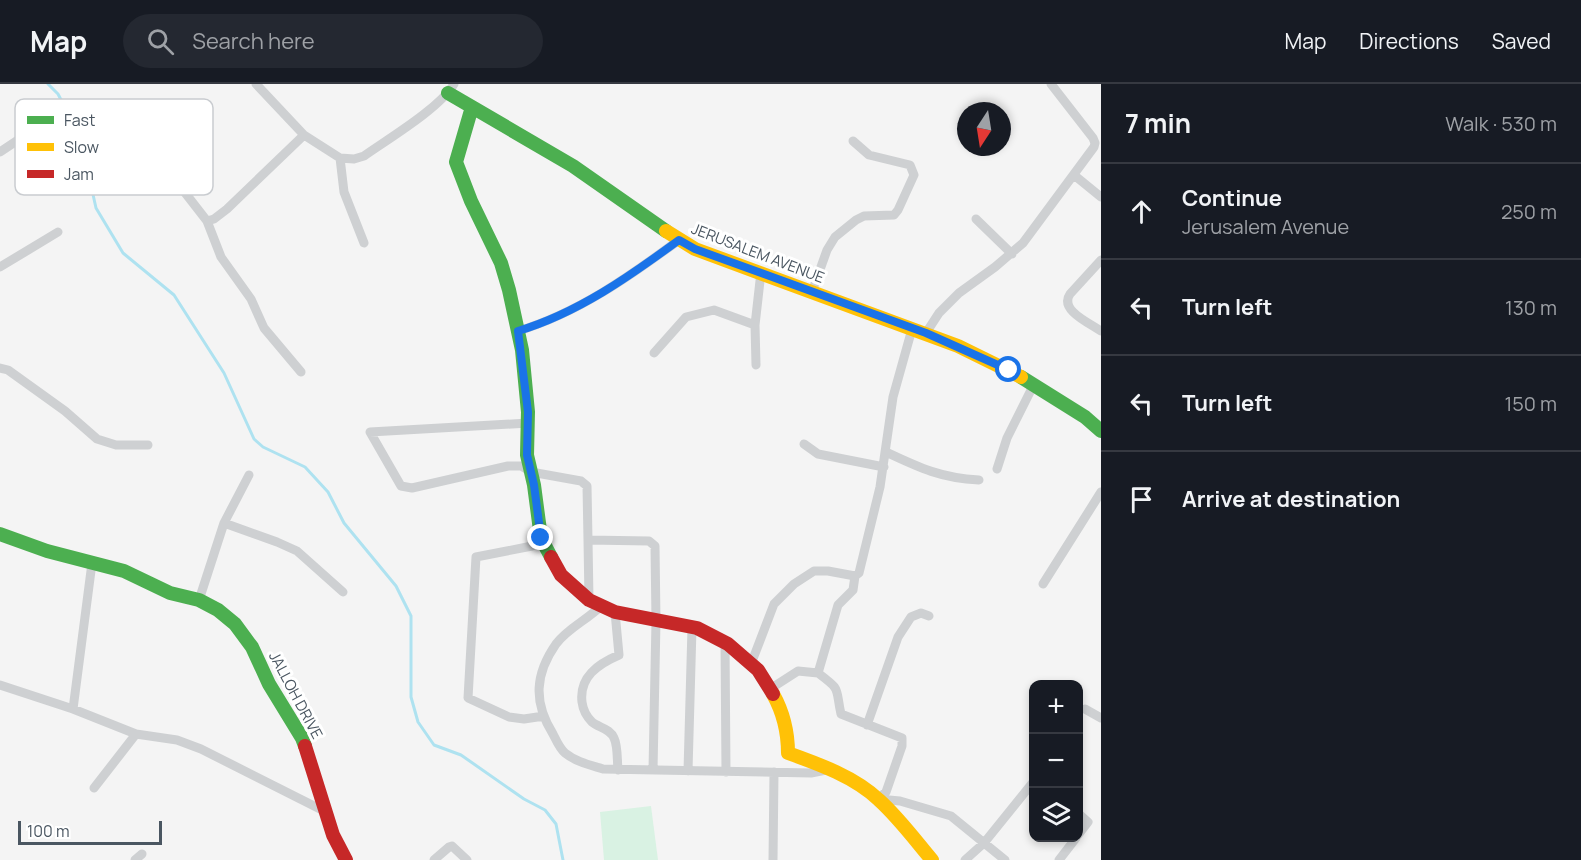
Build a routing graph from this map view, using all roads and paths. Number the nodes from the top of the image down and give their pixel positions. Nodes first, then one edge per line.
1 (256, 84) edge
2 (1051, 84) edge
3 (451, 89) edge
4 (472, 107) junction
5 (304, 135) junction
6 (853, 141) dead end
7 (15, 142) edge
8 (0, 152) edge
9 (340, 158) junction
10 (1074, 175) junction
11 (188, 195) edge
12 (1101, 197) edge
13 (976, 219) dead end
14 (207, 220) junction
15 (58, 232) dead end
16 (679, 240) junction
17 (364, 243) dead end
18 (1012, 254) junction
19 (1101, 260) edge
20 (0, 267) edge
21 (761, 272) junction
22 (812, 292) junction
23 (755, 325) junction
24 (912, 329) junction
25 (518, 331) junction
26 (1101, 331) edge
27 (926, 333) junction
28 (654, 353) dead end
29 (756, 365) dead end
30 (0, 368) edge
31 (301, 372) dead end
32 (1034, 384) junction
33 (528, 423) junction
34 (1101, 431) edge
35 (804, 444) dead end
36 (148, 445) dead end
37 (886, 452) junction
38 (884, 467) junction
39 (997, 469) dead end
40 (531, 472) junction
41 (249, 475) dead end
42 (979, 480) dead end
43 (1101, 492) edge
44 (224, 523) junction
45 (0, 534) edge
46 (541, 538) junction
47 (588, 540) junction
48 (92, 563) junction
49 (855, 576) junction
50 (1043, 584) dead end
51 (343, 592) dead end
52 (199, 600) junction
53 (595, 603) junction
54 (615, 612) junction
55 (929, 616) dead end
56 (656, 621) junction
57 (692, 628) junction
58 (725, 642) junction
59 (751, 664) junction
60 (818, 673) junction
61 (0, 685) edge
62 (770, 689) junction
63 (73, 709) junction
64 (1085, 709) dead end
65 (544, 716) junction
66 (1101, 718) edge
67 (867, 725) junction
68 (136, 734) junction
69 (618, 770) junction
70 (653, 770) junction
71 (826, 770) junction
72 (688, 771) junction
73 (726, 772) junction
74 (774, 772) junction
75 (1029, 787) edge
76 (94, 788) dead end
77 (878, 799) junction
78 (326, 812) junction
79 (1072, 842) edge
80 (984, 843) junction
81 (346, 860) edge
82 (434, 860) edge
83 (467, 860) edge
84 (773, 860) edge
85 (932, 860) edge
86 (965, 860) edge
87 (1005, 860) edge
88 (1059, 860) edge

1 - 5 street
2 - 10 street
3 - 4 street, JERUSALEM AVENUE
3 - 9 street
4 - 16 street, JERUSALEM AVENUE
4 - 25 street
5 - 9 street
5 - 14 street
6 - 22 street
7 - 8 street
9 - 17 street
10 - 12 street
10 - 18 street
11 - 14 street
13 - 18 street
14 - 31 street
15 - 20 street
16 - 21 street, JERUSALEM AVENUE
16 - 25 street
18 - 27 street
19 - 26 street
21 - 22 street, JERUSALEM AVENUE
21 - 23 street
22 - 24 street, JERUSALEM AVENUE
23 - 28 street
23 - 29 street
24 - 27 street, JERUSALEM AVENUE
24 - 37 street
25 - 33 street
27 - 32 street, JERUSALEM AVENUE
30 - 36 street
32 - 34 street, JERUSALEM AVENUE
32 - 39 street
33 - 40 street
33 - 40 street
35 - 38 street
37 - 38 street
37 - 42 street
38 - 49 street
40 - 46 street
40 - 47 street
41 - 44 street
43 - 50 street
44 - 51 street
44 - 52 street
45 - 48 street, JALLOH DRIVE
46 - 53 street
46 - 65 street
47 - 53 street
47 - 56 street
48 - 52 street, JALLOH DRIVE
48 - 63 street
49 - 59 street
49 - 60 street
52 - 78 street, JALLOH DRIVE
53 - 54 street
53 - 65 street
54 - 56 street
54 - 69 street
55 - 67 street
56 - 57 street
56 - 70 street
57 - 58 street
57 - 72 street
58 - 59 street
58 - 73 street
59 - 62 street
60 - 62 street
60 - 67 street
61 - 63 street
62 - 71 street
63 - 68 street
64 - 66 street
65 - 69 street
67 - 77 street
68 - 76 street
68 - 78 street
69 - 70 street
70 - 72 street
71 - 74 street
71 - 77 street
72 - 73 street
73 - 74 street
74 - 84 street
75 - 80 street
77 - 80 street
77 - 85 street
78 - 81 street, JALLOH DRIVE
79 - 88 street
80 - 86 street
80 - 87 street
82 - 83 street

